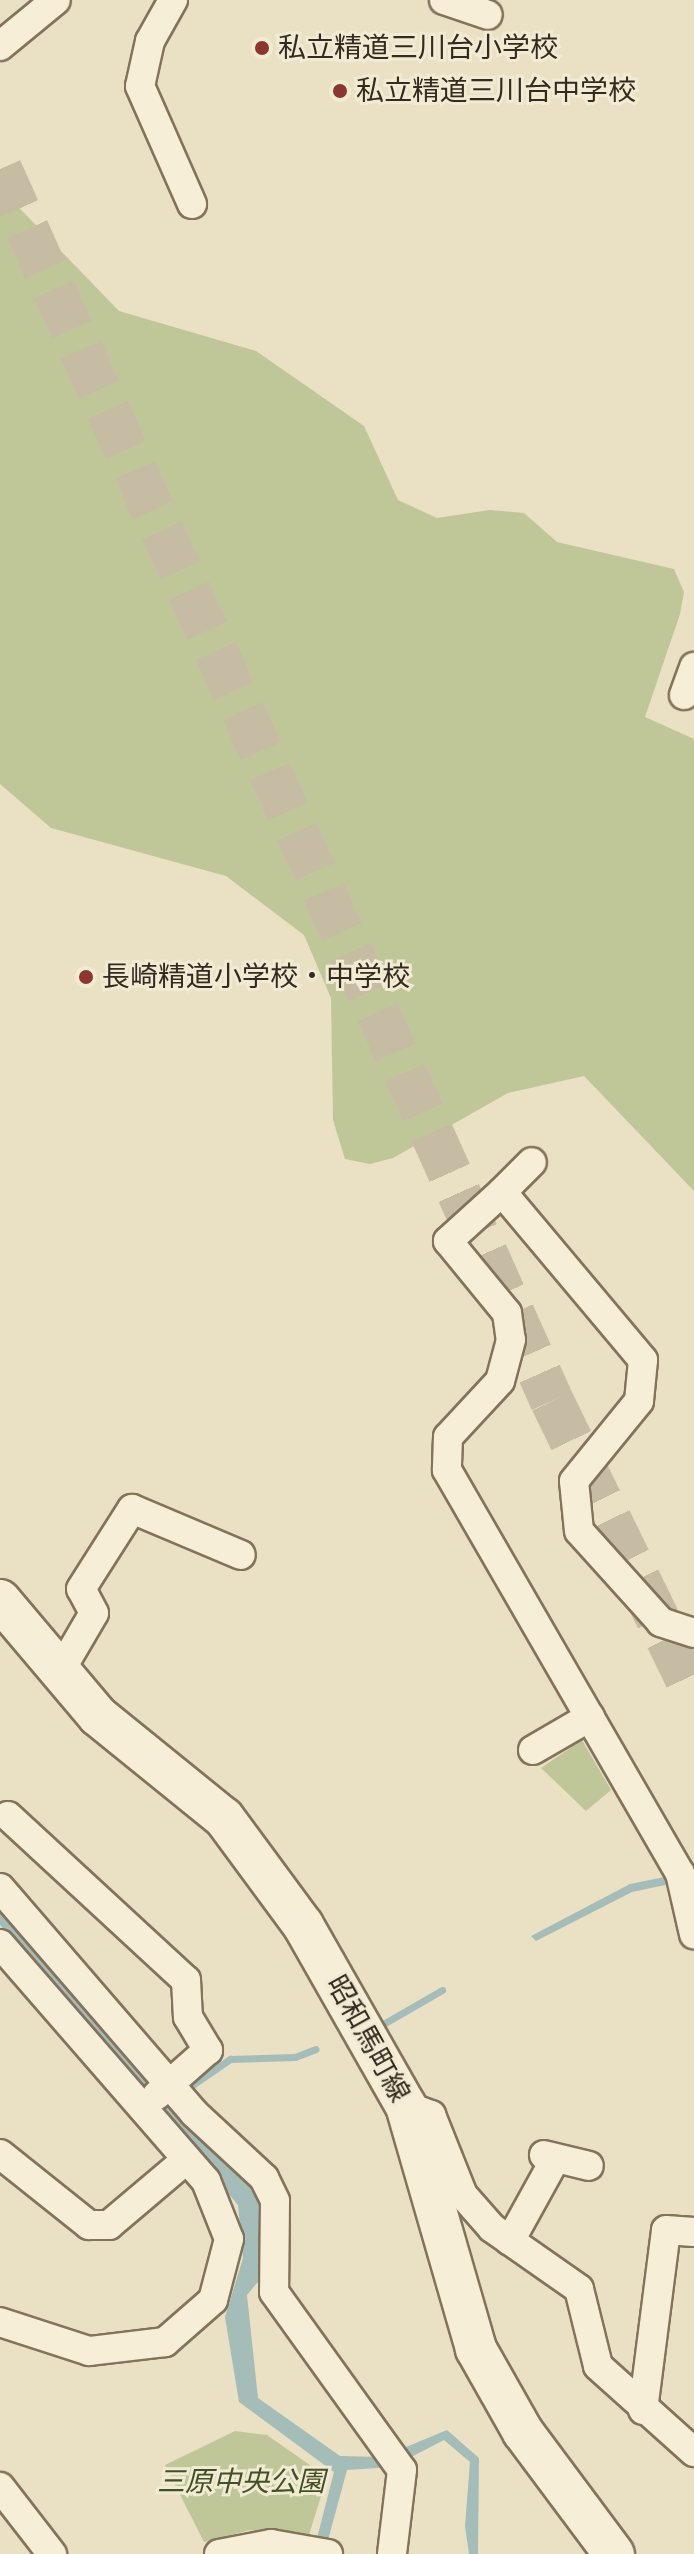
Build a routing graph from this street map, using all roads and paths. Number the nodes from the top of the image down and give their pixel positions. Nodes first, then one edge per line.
1 (56, 0) edge
2 (173, 0) edge
3 (444, 0) edge
4 (488, 15) dead end
5 (0, 46) edge
6 (192, 204) dead end
7 (694, 667) edge
8 (684, 695) dead end
9 (532, 1162) dead end
10 (502, 1192) junction
11 (241, 1555) dead end
12 (0, 1600) edge
13 (694, 1633) edge
14 (59, 1673) junction
15 (590, 1717) junction
16 (533, 1750) dead end
17 (8, 1816) dead end
18 (0, 1888) edge
19 (694, 1934) edge
20 (0, 1944) edge
21 (170, 2085) junction
22 (406, 2106) junction
23 (140, 2108) junction
24 (0, 2154) edge
25 (187, 2159) junction
26 (589, 2166) dead end
27 (694, 2232) edge
28 (510, 2241) junction
29 (0, 2322) edge
30 (643, 2410) junction
31 (694, 2452) edge
32 (0, 2487) edge
33 (52, 2554) edge
34 (219, 2554) edge
35 (328, 2554) edge
36 (392, 2554) edge
37 (614, 2554) edge

1 - 5 street
2 - 6 street
3 - 4 street
7 - 8 street
9 - 10 street
10 - 13 street
10 - 15 street
11 - 14 street
12 - 14 main road, 昭和馬町線
14 - 22 main road, 昭和馬町線
15 - 16 street
15 - 19 street
17 - 21 street
18 - 21 street
20 - 23 street
21 - 23 street
21 - 36 street
22 - 28 street
22 - 37 main road, 昭和馬町線
23 - 25 street
24 - 25 street
25 - 29 street
26 - 28 street
27 - 30 street
28 - 30 street
30 - 31 street
32 - 33 street
34 - 35 street

